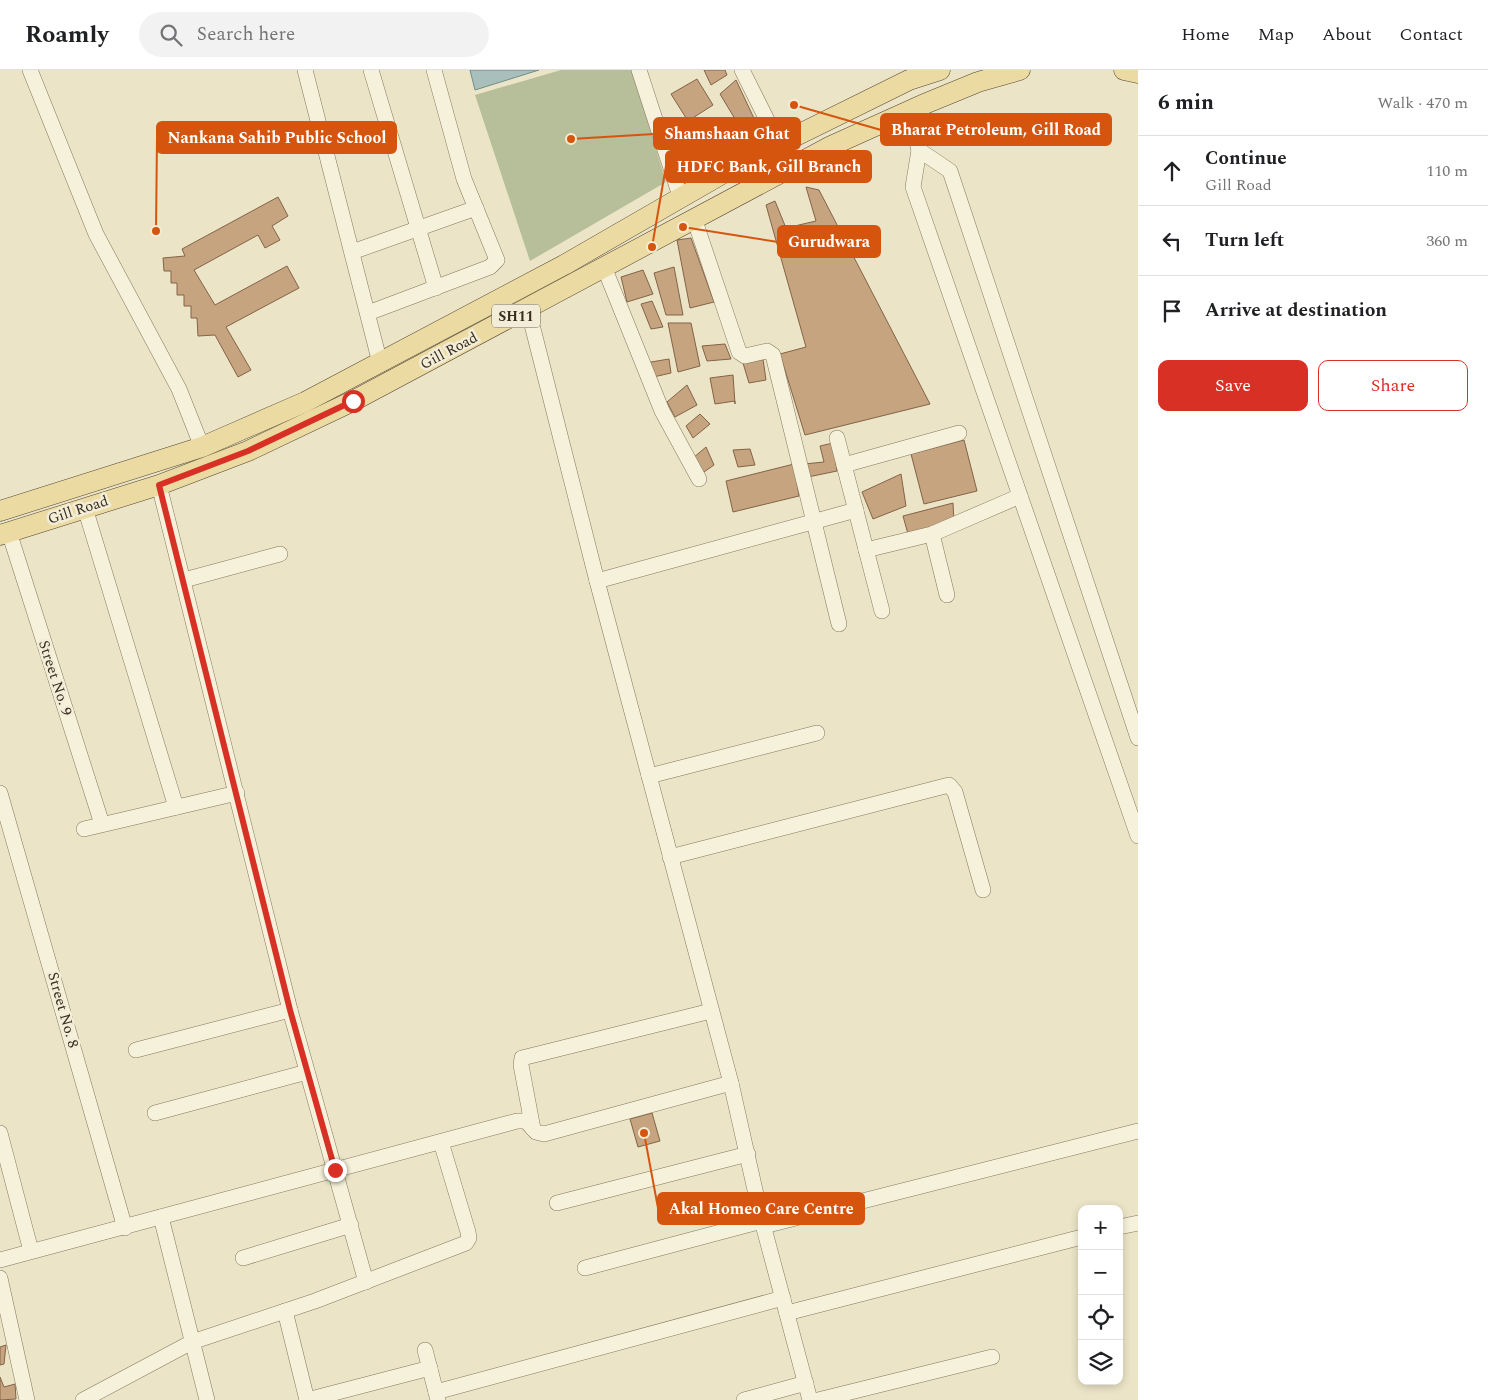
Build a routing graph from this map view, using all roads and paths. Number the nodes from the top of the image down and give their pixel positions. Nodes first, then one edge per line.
1 (30, 70) edge
2 (305, 70) edge
3 (371, 70) edge
4 (434, 70) edge
5 (640, 70) edge
6 (742, 70) edge
7 (940, 70) edge
8 (1020, 70) edge
9 (1124, 70) edge
10 (1138, 73) edge
11 (909, 110) junction
12 (779, 144) junction
13 (919, 150) junction
14 (680, 196) junction
15 (476, 208) junction
16 (694, 218) junction
17 (417, 228) junction
18 (352, 252) junction
19 (604, 267) junction
20 (436, 288) junction
21 (528, 309) junction
22 (368, 313) junction
23 (380, 362) junction
24 (960, 433) dead end
25 (837, 438) dead end
26 (202, 447) junction
27 (844, 465) junction
28 (699, 479) dead end
29 (159, 485) junction
30 (1020, 496) junction
31 (85, 508) junction
32 (856, 510) junction
33 (0, 512) edge
34 (812, 520) junction
35 (4, 534) edge
36 (932, 534) junction
37 (866, 550) junction
38 (280, 554) dead end
39 (184, 580) junction
40 (597, 580) junction
41 (947, 595) dead end
42 (882, 611) dead end
43 (838, 624) dead end
44 (817, 733) dead end
45 (1138, 738) edge
46 (649, 776) junction
47 (0, 792) edge
48 (237, 793) junction
49 (176, 806) junction
50 (102, 824) junction
51 (84, 829) dead end
52 (1138, 836) edge
53 (670, 857) junction
54 (983, 890) dead end
55 (290, 1010) junction
56 (711, 1010) junction
57 (136, 1050) dead end
58 (307, 1072) junction
59 (731, 1083) junction
60 (155, 1113) dead end
61 (533, 1129) junction
62 (1138, 1131) edge
63 (0, 1133) edge
64 (441, 1142) junction
65 (748, 1154) junction
66 (335, 1170) junction
67 (557, 1203) dead end
68 (161, 1217) junction
69 (1138, 1222) edge
70 (763, 1223) junction
71 (351, 1225) junction
72 (1123, 1226) edge
73 (125, 1228) junction
74 (1078, 1238) edge
75 (31, 1251) junction
76 (243, 1258) dead end
77 (0, 1260) edge
78 (585, 1268) dead end
79 (0, 1278) edge
80 (366, 1282) junction
81 (785, 1305) junction
82 (285, 1311) junction
83 (192, 1342) junction
84 (425, 1350) dead end
85 (992, 1357) dead end
86 (430, 1368) junction
87 (806, 1383) junction
88 (437, 1396) edge
89 (27, 1400) edge
90 (83, 1400) edge
91 (207, 1400) edge
92 (307, 1400) edge
93 (744, 1400) edge
94 (810, 1400) edge
95 (818, 1400) edge

1 - 26 street
2 - 18 street
3 - 17 street
4 - 15 street
5 - 14 street
6 - 12 street
7 - 12 main road, Gill Road / SH11
8 - 11 main road, Gill Road / SH11
9 - 10 main road
11 - 13 street
11 - 16 main road, Gill Road / SH11
12 - 14 main road, Gill Road / SH11
13 - 30 street
13 - 45 street
14 - 23 main road, Gill Road / SH11
15 - 17 street
15 - 20 street
16 - 19 main road, Gill Road / SH11
16 - 34 street
17 - 18 street
17 - 20 street
18 - 22 street
19 - 21 main road, Gill Road / SH11
19 - 28 street
20 - 22 street
21 - 29 main road, Gill Road / SH11
21 - 40 street
22 - 23 street
23 - 26 main road, Gill Road / SH11
24 - 27 street
25 - 27 street
26 - 33 main road, Gill Road / SH11
27 - 32 street
29 - 31 main road, Gill Road / SH11
29 - 39 street
30 - 36 street
30 - 52 street
31 - 35 main road, Gill Road / SH11
31 - 49 street
32 - 34 street
32 - 37 street
34 - 40 street
34 - 43 street
35 - 50 street, Street No. 9
36 - 37 street
36 - 41 street
37 - 42 street
38 - 39 street
39 - 48 street
40 - 46 street
44 - 46 street
46 - 53 street
47 - 73 street, Street No. 8
48 - 49 street
48 - 55 street
49 - 50 street
50 - 51 street
53 - 54 street
53 - 56 street
55 - 57 street
55 - 58 street
56 - 59 street
56 - 61 street
58 - 60 street
58 - 66 street
59 - 61 street
59 - 65 street
61 - 64 street
62 - 70 street
63 - 75 street
64 - 66 street
64 - 80 street
65 - 67 street
65 - 70 street
66 - 68 street
66 - 71 street
68 - 73 street
68 - 83 street
69 - 72 street
70 - 78 street
70 - 81 street
71 - 76 street
71 - 80 street
73 - 75 street
74 - 81 street
75 - 77 street
79 - 89 street
80 - 82 street
81 - 87 street
81 - 88 street
82 - 83 street
82 - 92 street
83 - 90 street
83 - 91 street
84 - 86 street
85 - 95 street
86 - 88 street
86 - 92 street
87 - 93 street
87 - 94 street

